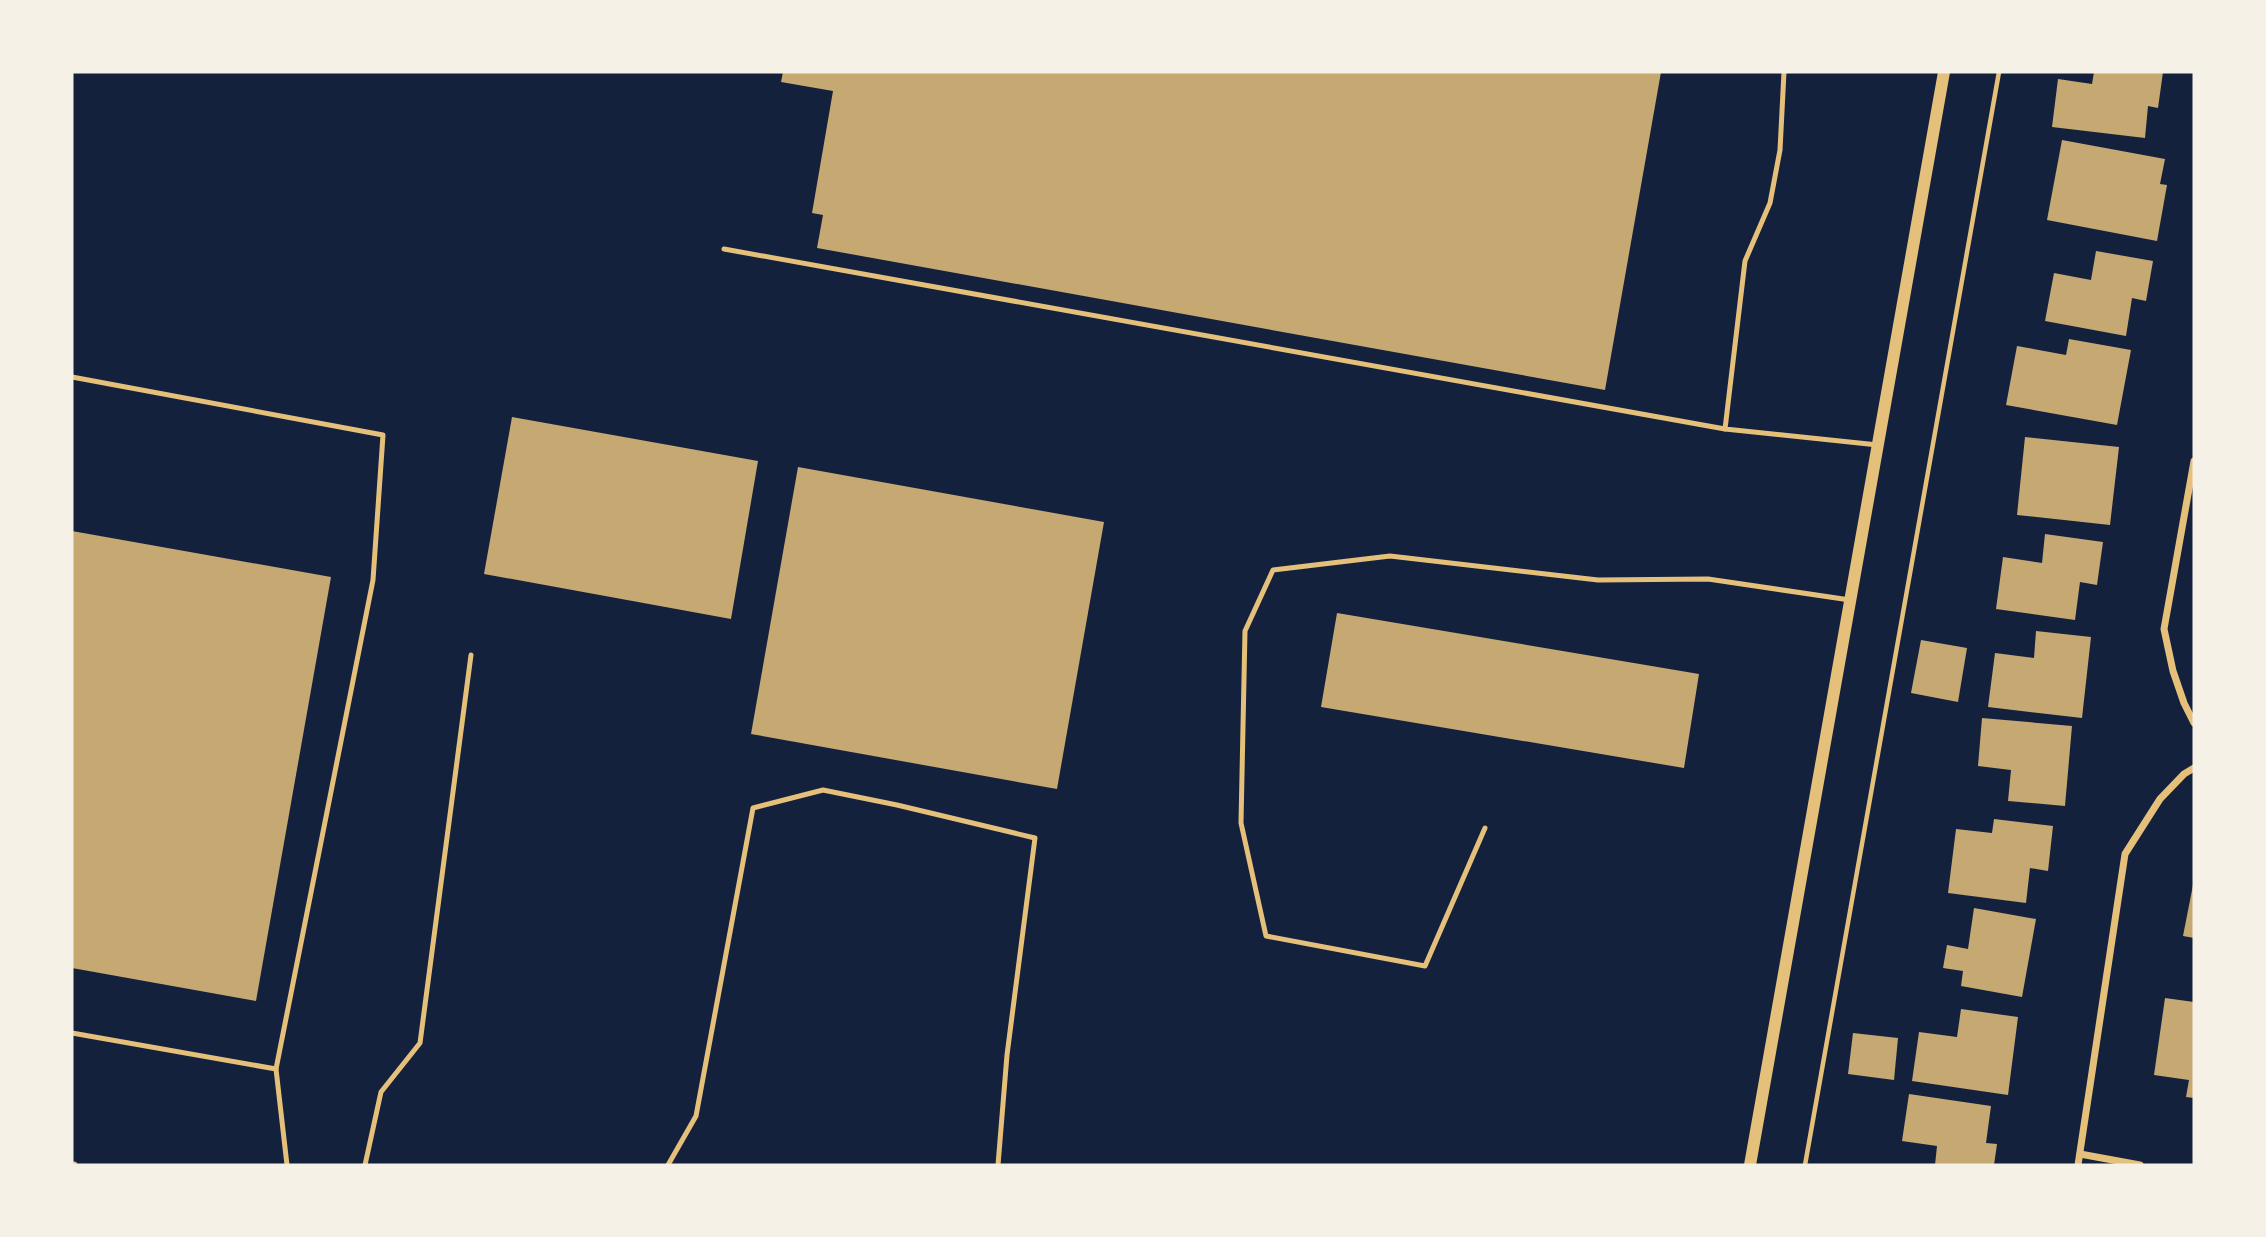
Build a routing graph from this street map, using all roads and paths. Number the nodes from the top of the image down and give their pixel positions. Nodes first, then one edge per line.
1 (1784, 72) edge
2 (1944, 72) edge
3 (1999, 72) edge
4 (724, 249) dead end
5 (72, 377) edge
6 (1725, 429) junction
7 (1878, 444) junction
8 (2194, 461) edge
9 (1850, 600) junction
10 (471, 655) dead end
11 (2194, 723) edge
12 (2194, 768) edge
13 (1485, 828) dead end
14 (72, 1033) edge
15 (276, 1069) junction
16 (2080, 1154) junction
17 (287, 1165) edge
18 (365, 1165) edge
19 (668, 1165) edge
20 (998, 1165) edge
21 (1750, 1165) edge
22 (1805, 1165) edge
23 (2078, 1165) edge
24 (2140, 1165) edge

1 - 6 lane
2 - 7 street
3 - 22 path
4 - 6 lane
5 - 15 lane
6 - 7 lane
7 - 9 street
8 - 11 street
9 - 13 lane
9 - 21 street
10 - 18 lane
12 - 16 street
14 - 15 lane
15 - 17 lane
16 - 23 street
16 - 24 street
19 - 20 lane

